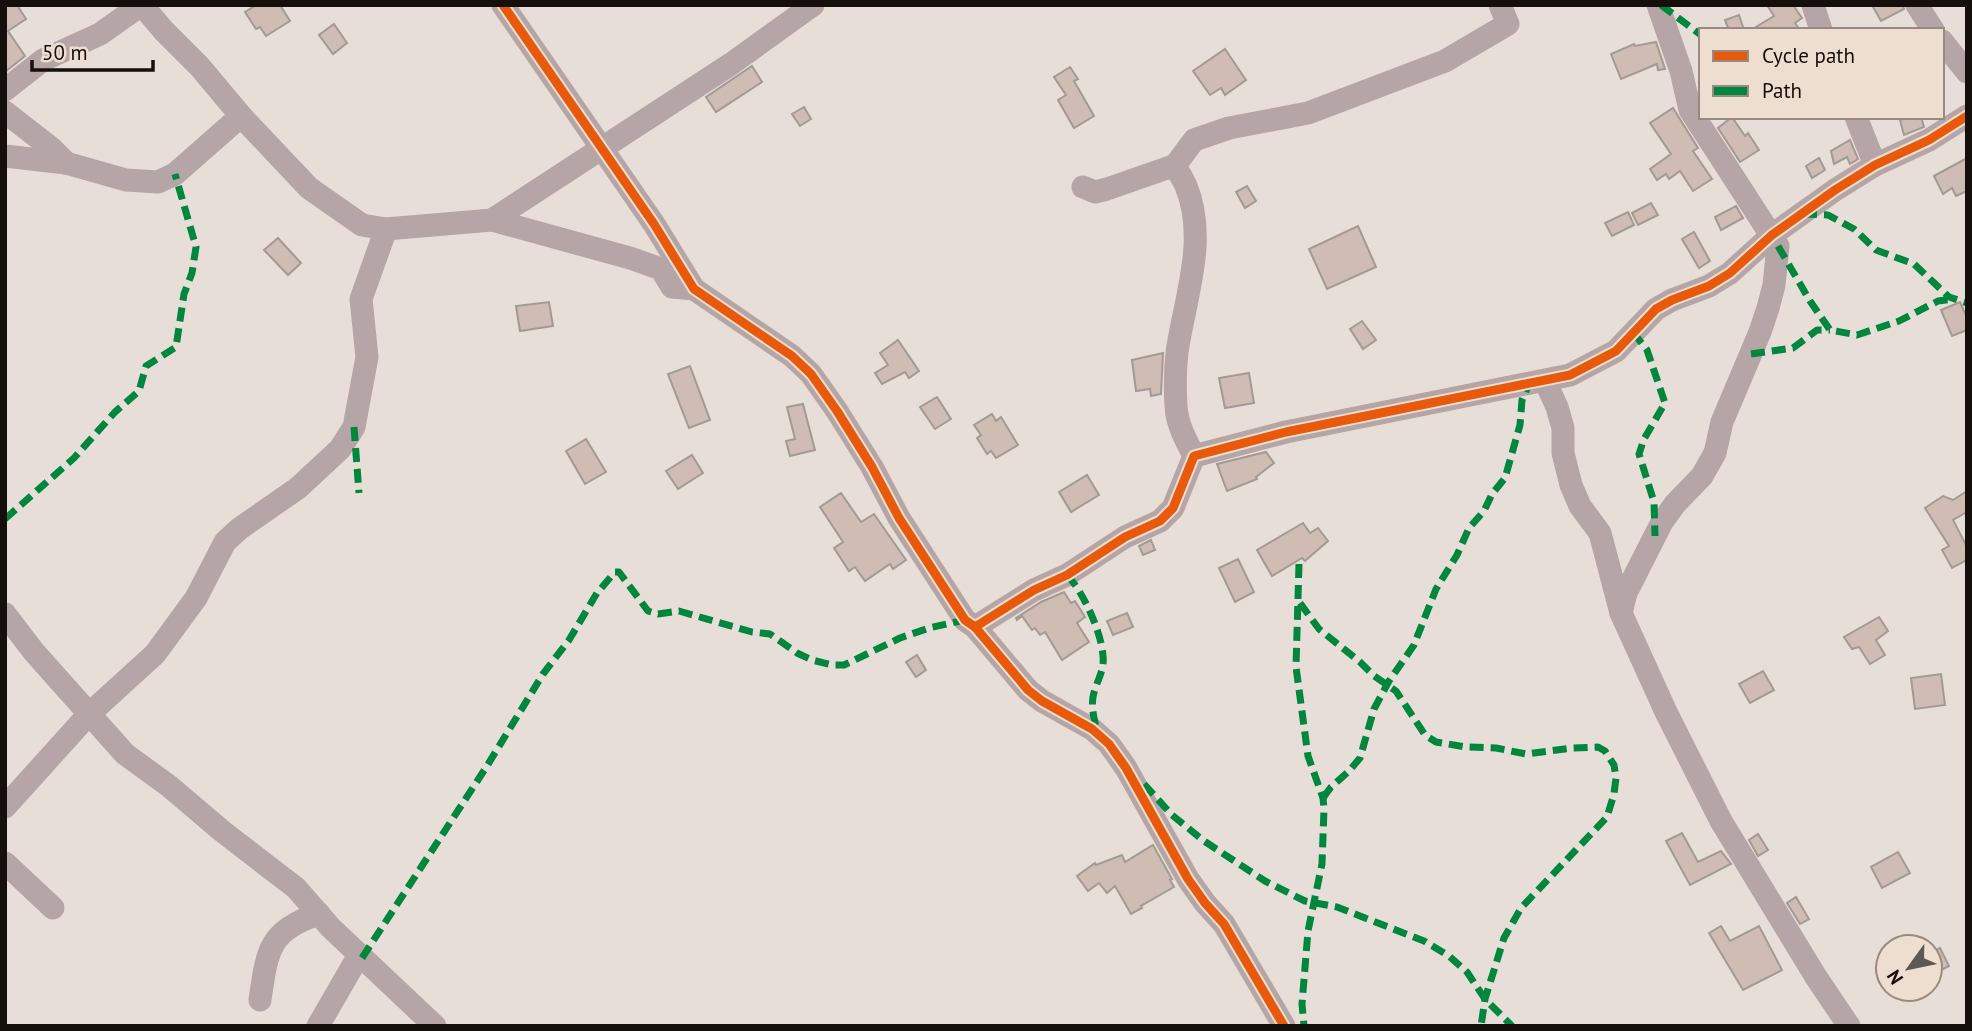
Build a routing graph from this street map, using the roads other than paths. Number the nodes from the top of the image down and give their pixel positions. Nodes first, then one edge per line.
1 (142, 5) edge
2 (503, 5) edge
3 (813, 5) edge
4 (1500, 5) edge
5 (1658, 5) edge
6 (1813, 5) edge
7 (1917, 5) edge
8 (1820, 28) edge
9 (1932, 28) edge
10 (1944, 43) edge
11 (1967, 72) edge
12 (5, 90) edge
13 (5, 111) edge
14 (241, 116) junction
15 (1967, 116) edge
16 (1857, 119) edge
17 (602, 149) junction
18 (5, 156) edge
19 (66, 163) junction
20 (1875, 165) junction
21 (1174, 167) junction
22 (1083, 187) dead end
23 (492, 220) junction
24 (386, 229) junction
25 (1772, 235) junction
26 (694, 289) junction
27 (1545, 381) junction
28 (1194, 456) junction
29 (1621, 613) junction
30 (5, 614) edge
31 (975, 627) junction
32 (5, 645) edge
33 (34, 652) junction
34 (88, 715) junction
35 (5, 807) edge
36 (5, 863) edge
37 (52, 908) dead end
38 (319, 914) junction
39 (359, 955) junction
40 (260, 1000) dead end
41 (318, 1026) edge
42 (435, 1026) edge
43 (1284, 1026) edge
44 (1849, 1026) edge

1 - 12 street
1 - 14 street
2 - 17 street
3 - 17 street
4 - 21 street
5 - 25 street
6 - 8 street
7 - 9 street
10 - 11 street
13 - 19 street
14 - 19 street
14 - 24 street
15 - 20 street
16 - 20 street
17 - 23 street
17 - 26 street
18 - 19 street
20 - 25 street
21 - 22 street
21 - 28 street
23 - 24 street
23 - 26 street
24 - 34 street
25 - 27 street
25 - 29 street
26 - 31 street
27 - 28 street
27 - 29 street
28 - 31 street
29 - 44 street
30 - 33 street
31 - 43 street
32 - 33 street
33 - 34 street
34 - 35 street
34 - 38 street
36 - 37 street
38 - 39 street
38 - 40 street
39 - 41 street
39 - 42 street

